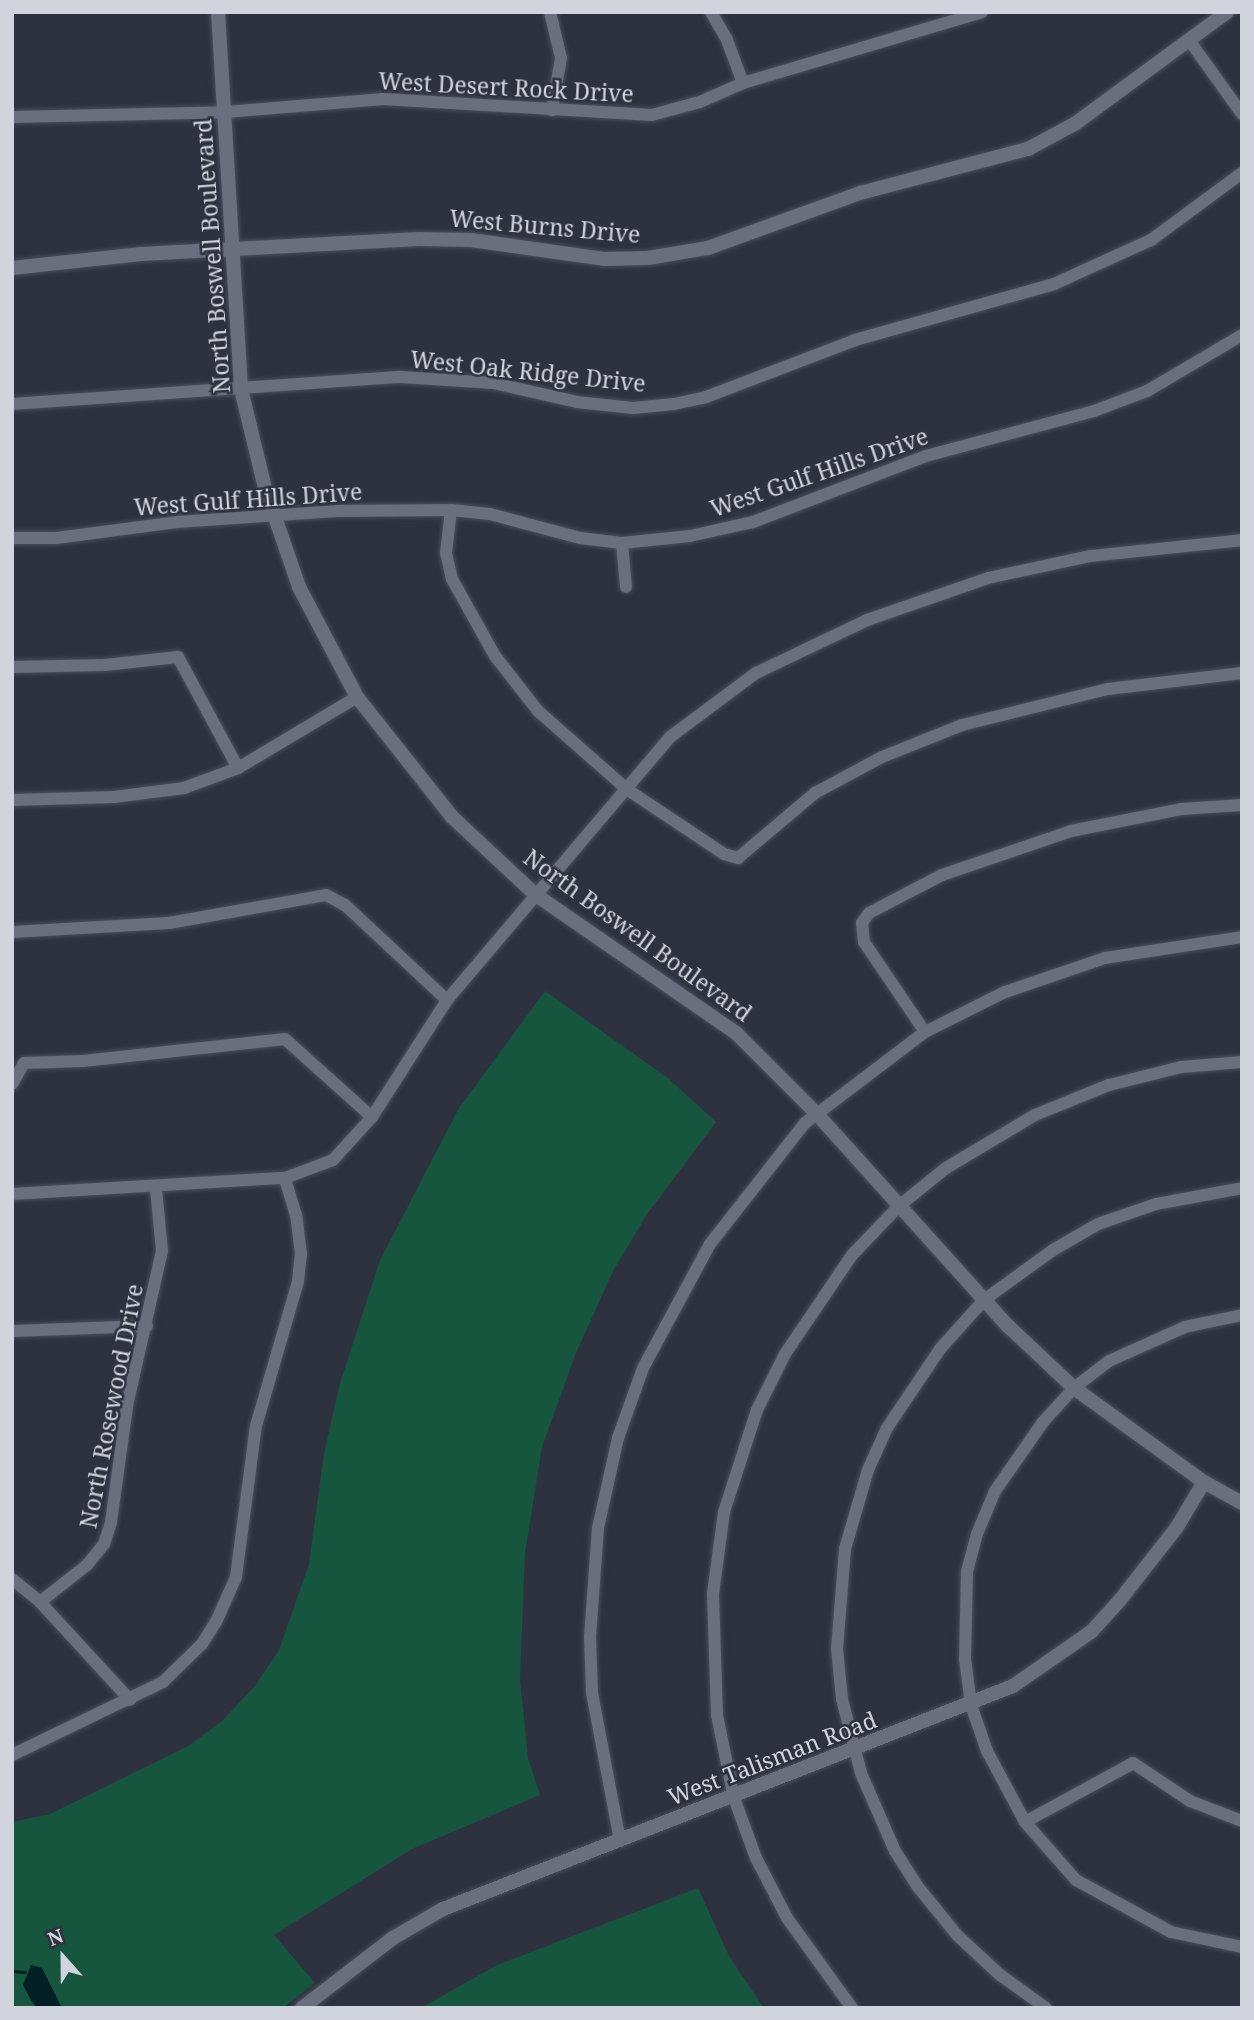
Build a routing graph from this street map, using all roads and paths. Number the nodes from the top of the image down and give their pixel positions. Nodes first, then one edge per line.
1 (218, 12) edge
2 (550, 12) edge
3 (711, 12) edge
4 (982, 12) edge
5 (1227, 12) edge
6 (1189, 40) junction
7 (743, 83) junction
8 (552, 110) junction
9 (226, 112) junction
10 (1242, 114) edge
11 (12, 117) edge
12 (1242, 173) edge
13 (232, 250) junction
14 (12, 268) edge
15 (1242, 335) edge
16 (241, 388) junction
17 (12, 404) edge
18 (451, 510) junction
19 (275, 517) junction
20 (12, 538) edge
21 (1242, 540) edge
22 (622, 543) junction
23 (626, 587) dead end
24 (12, 667) edge
25 (1242, 673) edge
26 (357, 696) junction
27 (238, 768) junction
28 (628, 790) junction
29 (12, 800) edge
30 (1242, 805) edge
31 (536, 895) junction
32 (12, 932) edge
33 (1242, 937) edge
34 (447, 1000) junction
35 (925, 1032) junction
36 (1242, 1062) edge
37 (12, 1084) edge
38 (816, 1113) junction
39 (372, 1117) junction
40 (285, 1178) junction
41 (1242, 1188) edge
42 (156, 1189) junction
43 (12, 1194) edge
44 (900, 1206) junction
45 (984, 1300) junction
46 (1242, 1315) edge
47 (147, 1325) junction
48 (12, 1331) edge
49 (1074, 1388) junction
50 (1204, 1482) junction
51 (1242, 1503) edge
52 (12, 1579) edge
53 (40, 1602) junction
54 (130, 1700) junction
55 (971, 1705) junction
56 (854, 1751) junction
57 (12, 1755) edge
58 (734, 1798) junction
59 (1242, 1821) edge
60 (1025, 1822) junction
61 (620, 1842) junction
62 (1242, 1947) edge
63 (302, 2008) edge
64 (852, 2008) edge
65 (1046, 2008) edge

1 - 9 street, North Boswell Boulevard
2 - 8 street
3 - 7 street
4 - 7 street, West Desert Rock Drive
5 - 6 street, West Burns Drive
6 - 10 street
6 - 13 street, West Burns Drive
7 - 8 street, West Desert Rock Drive
8 - 9 street, West Desert Rock Drive
9 - 11 street, West Desert Rock Drive
9 - 13 street, North Boswell Boulevard
12 - 16 street, West Oak Ridge Drive
13 - 14 street, West Burns Drive
13 - 16 street, North Boswell Boulevard
15 - 22 street, West Gulf Hills Drive
16 - 17 street, West Oak Ridge Drive
16 - 19 street, North Boswell Boulevard
18 - 19 street, West Gulf Hills Drive
18 - 22 street, West Gulf Hills Drive
18 - 28 street
19 - 20 street, West Gulf Hills Drive
19 - 26 street, North Boswell Boulevard
21 - 28 street
22 - 23 street
24 - 27 street
25 - 28 street
26 - 27 street
26 - 31 street, North Boswell Boulevard
27 - 29 street
28 - 31 street
30 - 35 street
31 - 34 street
31 - 38 street, North Boswell Boulevard
32 - 34 street
33 - 35 street
34 - 39 street
35 - 38 street
36 - 44 street
37 - 39 street
38 - 44 street, North Boswell Boulevard
38 - 61 street
39 - 40 street
40 - 42 street
40 - 54 street
41 - 45 street
42 - 43 street
42 - 47 street, North Rosewood Drive
44 - 45 street, North Boswell Boulevard
44 - 58 street
45 - 49 street, North Boswell Boulevard
45 - 56 street
46 - 49 street
47 - 48 street
47 - 53 street, North Rosewood Drive
49 - 50 street, North Boswell Boulevard
49 - 55 street
50 - 51 street, North Boswell Boulevard
50 - 55 street, West Talisman Road
52 - 53 street
53 - 54 street
54 - 57 street
55 - 56 street, West Talisman Road
55 - 60 street
56 - 58 street, West Talisman Road
56 - 65 street
58 - 61 street, West Talisman Road
58 - 64 street
59 - 60 street
60 - 62 street
61 - 63 street, West Talisman Road

